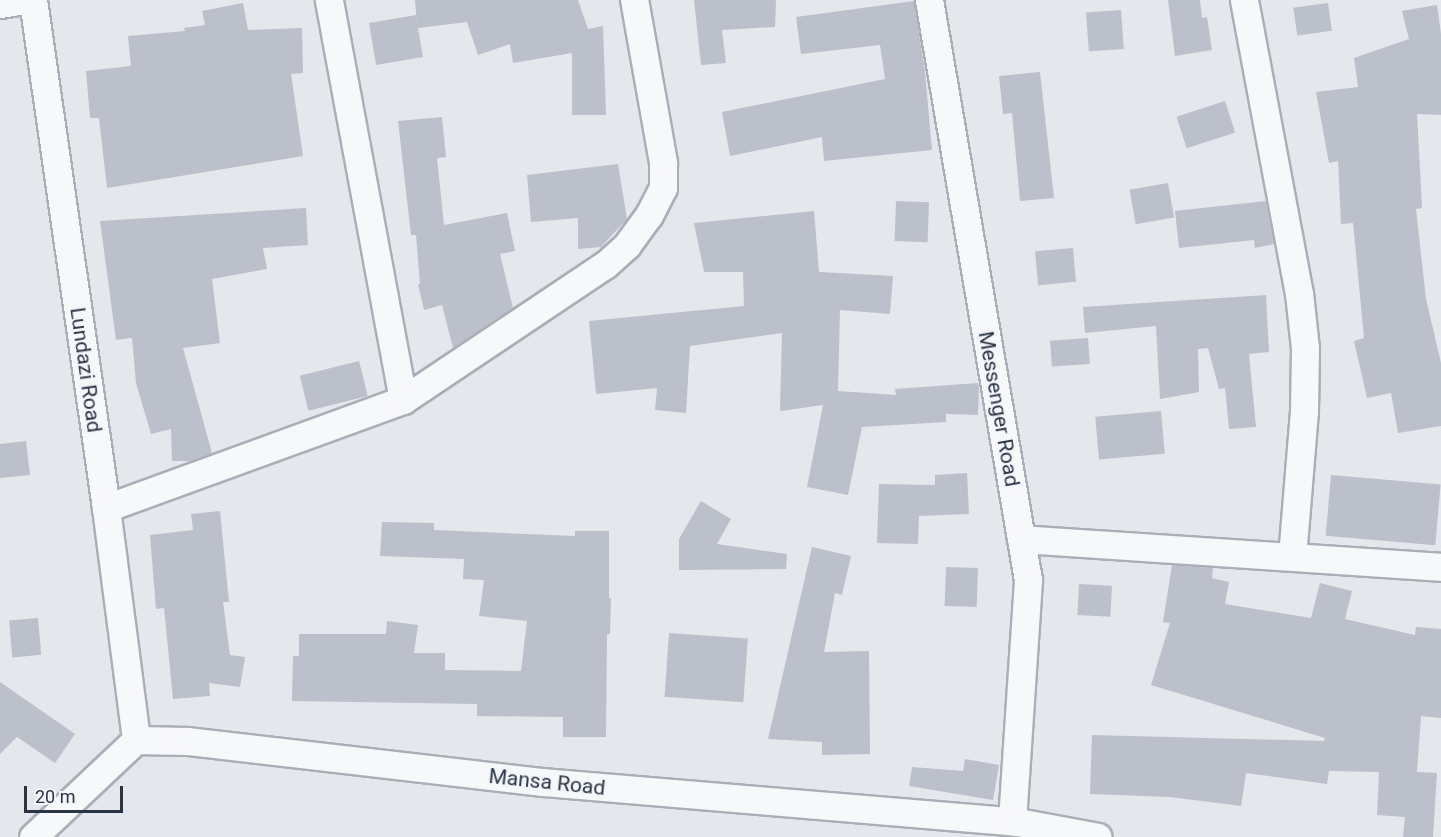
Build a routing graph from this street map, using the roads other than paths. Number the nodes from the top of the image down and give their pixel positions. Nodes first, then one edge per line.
1 (24, 0) edge
2 (33, 0) edge
3 (329, 0) edge
4 (634, 0) edge
5 (930, 0) edge
6 (1244, 0) edge
7 (0, 4) edge
8 (403, 400) junction
9 (106, 508) junction
10 (1021, 539) junction
11 (1292, 556) junction
12 (1441, 567) edge
13 (136, 740) junction
14 (1012, 820) junction
15 (33, 837) edge
16 (1098, 837) edge

1 - 7 street
2 - 9 street, Lundazi Road
3 - 8 street
4 - 8 street
5 - 10 street, Messenger Road
6 - 11 street
8 - 9 street
9 - 13 street, Lundazi Road
10 - 11 street
10 - 14 street, Messenger Road
11 - 12 street
13 - 14 street, Mansa Road
13 - 15 street
14 - 16 street, Mansa Road

